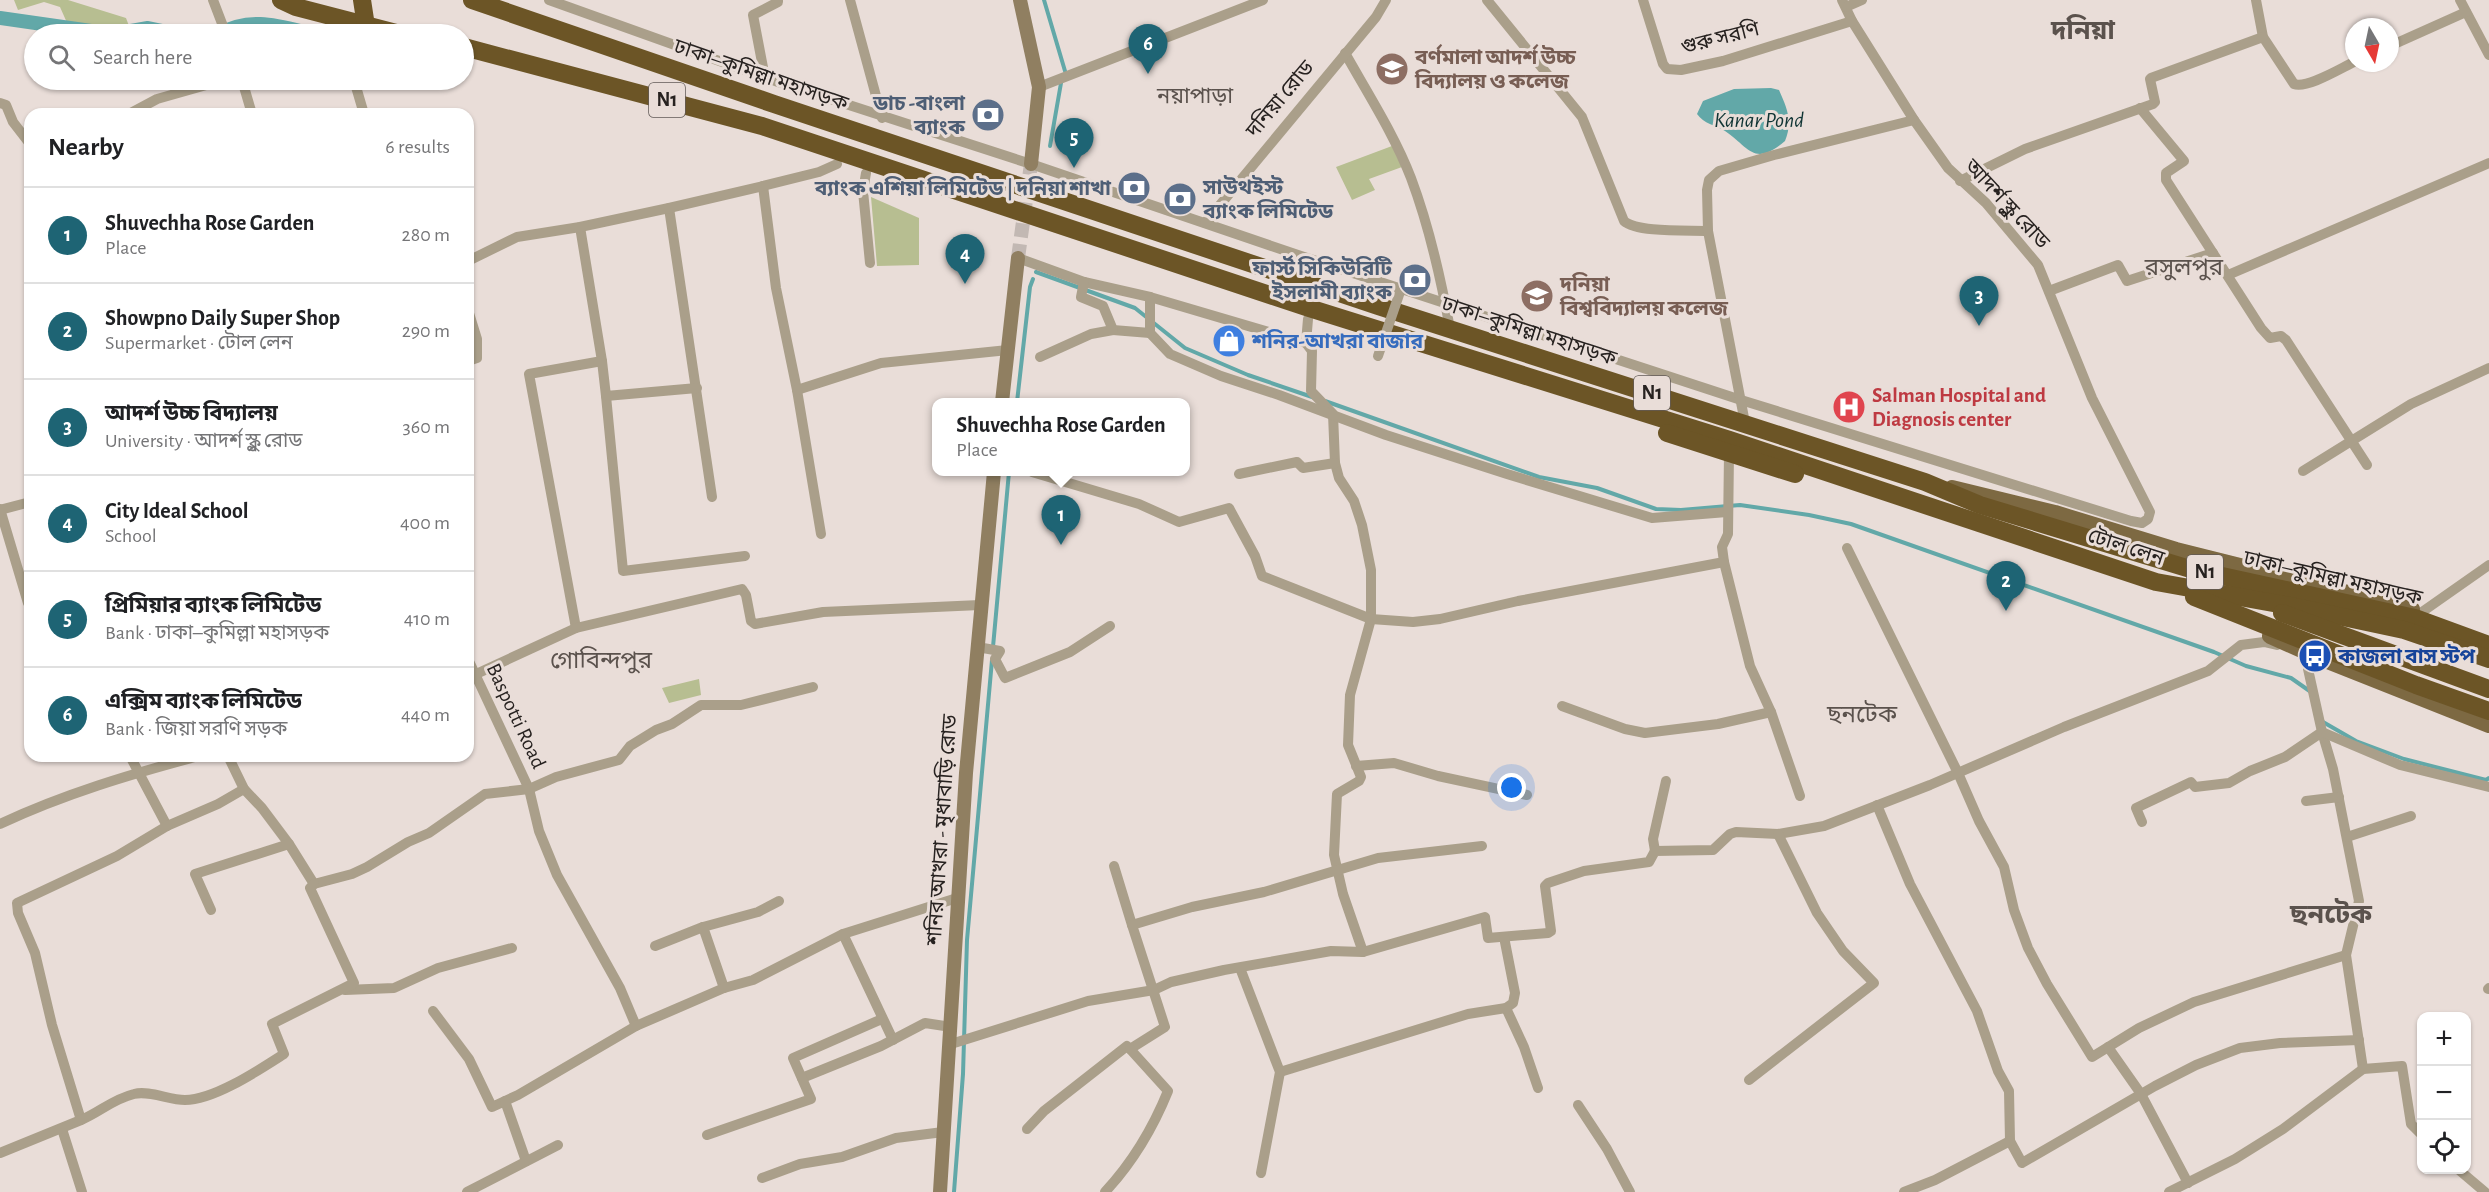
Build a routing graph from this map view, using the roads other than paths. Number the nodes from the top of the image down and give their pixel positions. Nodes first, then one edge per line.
1 (213, 0) edge
2 (362, 0) edge
3 (472, 0) edge
4 (549, 0) edge
5 (778, 0) edge
6 (850, 0) edge
7 (1020, 0) edge
8 (1263, 0) edge
9 (1386, 0) edge
10 (1487, 0) edge
11 (1643, 0) edge
12 (1862, 0) edge
13 (2256, 0) edge
14 (2460, 0) edge
15 (293, 2) edge
16 (563, 3) edge
17 (1247, 3) edge
18 (1844, 3) edge
19 (2466, 12) junction
20 (1852, 21) junction
21 (222, 24) edge
22 (360, 24) edge
23 (366, 24) edge
24 (2263, 37) junction
25 (2399, 41) edge
26 (474, 50) edge
27 (1345, 52) junction
28 (2489, 55) edge
29 (2345, 66) edge
30 (765, 78) junction
31 (1040, 87) junction
32 (189, 90) edge
33 (245, 90) edge
34 (357, 90) edge
35 (0, 103) edge
36 (140, 108) edge
37 (250, 108) edge
38 (362, 108) edge
39 (2140, 108) junction
40 (704, 109) junction
41 (882, 118) junction
42 (1914, 120) junction
43 (24, 136) edge
44 (2489, 163) edge
45 (837, 164) junction
46 (1030, 164) junction
47 (866, 174) junction
48 (1960, 181) junction
49 (763, 186) junction
50 (669, 208) junction
51 (1205, 223) junction
52 (580, 227) junction
53 (1708, 231) junction
54 (2213, 253) junction
55 (474, 258) edge
56 (1018, 258) joint
57 (870, 263) dead end
58 (2228, 275) junction
59 (1084, 282) junction
60 (1402, 286) junction
61 (2049, 291) junction
62 (1149, 297) junction
63 (1445, 303) junction
64 (1492, 318) junction
65 (1308, 319) junction
66 (474, 329) edge
67 (1450, 329) junction
68 (1113, 330) junction
69 (1150, 333) junction
70 (1486, 340) junction
71 (1306, 343) junction
72 (1008, 350) junction
73 (1592, 350) junction
74 (1378, 356) dead end
75 (1040, 357) dead end
76 (474, 359) edge
77 (602, 361) junction
78 (2489, 368) edge
79 (1585, 372) junction
80 (697, 388) junction
81 (797, 390) junction
82 (606, 396) junction
83 (1002, 398) edge
84 (1741, 400) junction
85 (1333, 414) junction
86 (1746, 423) junction
87 (2351, 442) junction
88 (1729, 453) junction
89 (1335, 463) junction
90 (2367, 465) dead end
91 (1825, 471) joint
92 (2302, 471) dead end
93 (1239, 474) dead end
94 (993, 476) edge
95 (1048, 476) edge
96 (1925, 482) junction
97 (712, 496) dead end
98 (24, 503) edge
99 (1728, 508) junction
100 (0, 509) edge
101 (2, 525) edge
102 (821, 534) dead end
103 (1847, 548) dead end
104 (745, 556) dead end
105 (1724, 562) junction
106 (2489, 565) edge
107 (2137, 575) junction
108 (2156, 582) junction
109 (2203, 590) junction
110 (24, 591) edge
111 (2236, 596) junction
112 (2269, 602) junction
113 (980, 605) junction
114 (2422, 612) junction
115 (1371, 619) junction
116 (1110, 626) dead end
117 (576, 628) junction
118 (2489, 636) edge
119 (2489, 645) edge
120 (980, 646) junction
121 (2314, 656) junction
122 (2489, 659) edge
123 (474, 675) joint
124 (2489, 679) edge
125 (813, 687) dead end
126 (2489, 688) edge
127 (2489, 700) edge
128 (1562, 706) dead end
129 (2489, 711) edge
130 (1771, 712) junction
131 (2489, 724) edge
132 (2322, 732) junction
133 (134, 762) edge
134 (177, 762) edge
135 (231, 762) edge
136 (1356, 766) junction
137 (140, 772) junction
138 (1958, 773) junction
139 (1666, 781) dead end
140 (2489, 787) edge
141 (244, 789) junction
142 (529, 789) junction
143 (1527, 795) dead end
144 (1800, 796) dead end
145 (2339, 797) junction
146 (2306, 801) dead end
147 (1877, 805) junction
148 (2411, 816) dead end
149 (2142, 822) dead end
150 (0, 824) edge
151 (167, 826) junction
152 (1778, 834) junction
153 (2347, 837) junction
154 (289, 844) junction
155 (1482, 846) dead end
156 (1655, 851) junction
157 (1114, 866) dead end
158 (1337, 870) junction
159 (314, 884) junction
160 (957, 898) junction
161 (779, 901) dead end
162 (211, 910) dead end
163 (1132, 925) junction
164 (703, 927) junction
165 (843, 934) junction
166 (1504, 937) junction
167 (655, 946) dead end
168 (512, 948) dead end
169 (1363, 952) junction
170 (2346, 955) junction
171 (1240, 968) junction
172 (724, 988) junction
173 (339, 990) junction
174 (1154, 990) junction
175 (1506, 1008) junction
176 (433, 1011) dead end
177 (882, 1019) junction
178 (636, 1026) junction
179 (951, 1027) junction
180 (893, 1040) junction
181 (2360, 1040) junction
182 (951, 1044) junction
183 (2108, 1047) junction
184 (1130, 1049) junction
185 (2363, 1069) junction
186 (1280, 1072) junction
187 (802, 1078) junction
188 (1749, 1080) dead end
189 (1538, 1088) dead end
190 (2141, 1094) junction
191 (505, 1101) junction
192 (1578, 1106) dead end
193 (81, 1120) junction
194 (62, 1129) junction
195 (1028, 1129) dead end
196 (2417, 1131) edge
197 (943, 1132) junction
198 (706, 1135) dead end
199 (2010, 1141) junction
200 (558, 1145) dead end
201 (0, 1154) edge
202 (526, 1161) junction
203 (1261, 1173) dead end
204 (2464, 1174) edge
205 (762, 1178) dead end
206 (2188, 1183) junction
207 (82, 1192) edge
208 (467, 1192) edge
209 (940, 1192) edge
210 (1105, 1192) edge
211 (1630, 1192) edge
212 (1904, 1192) edge
213 (2169, 1192) edge
214 (2485, 1192) edge

1 - 21 street
2 - 23 highway
3 - 67 highway, ঢাকা–কুমিল্লা মহাসড়ক / N1
4 - 16 street
5 - 30 street
6 - 41 street
7 - 31 main road
8 - 17 street
9 - 27 street, দনিয়া রোড
10 - 53 street
11 - 20 street, গুরু সরণি
12 - 18 street
13 - 24 street
14 - 19 street
15 - 22 highway
16 - 30 street
17 - 31 street
18 - 20 street, আদর্শ স্কুল রোড
19 - 25 street
19 - 28 street
20 - 42 street, আদর্শ স্কুল রোড
24 - 29 street
24 - 39 street
26 - 40 highway, ঢাকা–কুমিল্লা মহাসড়ক / N1
27 - 51 street, দনিয়া রোড
27 - 63 street
30 - 41 street
31 - 46 main road
32 - 36 street
33 - 37 street
34 - 38 street
35 - 43 street
39 - 48 street
39 - 54 street
40 - 45 highway
40 - 91 highway, ঢাকা–কুমিল্লা মহাসড়ক / N1
41 - 46 street
42 - 48 street, আদর্শ স্কুল রোড
42 - 53 street
44 - 58 street
45 - 47 highway
45 - 49 street
46 - 51 street
47 - 57 street
47 - 65 highway
48 - 61 street, আদর্শ স্কুল রোড
49 - 50 street
49 - 81 street
50 - 52 street
50 - 80 street
51 - 60 street
52 - 55 street
52 - 77 street
53 - 84 street
54 - 58 street
54 - 61 street
56 - 59 street
56 - 72 main road
58 - 87 street
59 - 62 street
59 - 68 street
60 - 63 street
60 - 74 street, bridge
61 - 84 street, আদর্শ স্কুল রোড
62 - 69 street
62 - 71 street
63 - 64 street
63 - 67 street
64 - 70 street
64 - 73 street
65 - 71 street
65 - 88 highway
66 - 76 street
67 - 70 highway, ঢাকা–কুমিল্লা মহাসড়ক / N1
68 - 69 street
68 - 75 street
69 - 85 street
70 - 79 highway, ঢাকা–কুমিল্লা মহাসড়ক / N1
71 - 85 street
72 - 81 street
72 - 83 main road
73 - 79 street
73 - 84 street
77 - 82 street
77 - 117 street
78 - 87 street
79 - 86 highway, ঢাকা–কুমিল্লা মহাসড়ক / N1
80 - 82 street
80 - 97 street
81 - 102 street
82 - 104 street
84 - 86 street
85 - 89 street
85 - 99 street
86 - 96 highway, ঢাকা–কুমিল্লা মহাসড়ক / N1
87 - 90 street
87 - 92 street
88 - 99 street
88 - 107 highway
89 - 93 street
89 - 115 street
91 - 107 highway, টোল লেন
94 - 113 main road, শনির আখরা - মৃধাবাড়ি রোড
95 - 115 street
96 - 114 main road, ঢাকা–কুমিল্লা মহাসড়ক / N1
96 - 119 highway, ঢাকা–কুমিল্লা মহাসড়ক / N1
98 - 100 street
99 - 105 street
100 - 101 street
101 - 110 street
103 - 138 street
105 - 115 street
105 - 130 street
106 - 114 street
107 - 108 highway, টোল লেন
108 - 109 highway, টোল লেন
108 - 121 main road, N1
108 - 129 highway, N1
109 - 111 highway, টোল লেন
109 - 127 highway
111 - 112 highway, টোল লেন
111 - 126 highway
112 - 122 highway, টোল লেন
112 - 124 highway
113 - 117 street
113 - 120 main road, শনির আখরা - মৃধাবাড়ি রোড
114 - 118 main road, ঢাকা–কুমিল্লা মহাসড়ক / N1
115 - 136 street
116 - 120 street
117 - 123 street
120 - 160 main road, শনির আখরা - মৃধাবাড়ি রোড
121 - 131 main road, N1
121 - 132 street
121 - 138 street
123 - 142 street, Baspotti Road
125 - 142 street
128 - 130 street
130 - 144 street
132 - 140 street
132 - 145 street
132 - 149 street
133 - 137 street
134 - 137 street
135 - 141 street
136 - 143 street
136 - 158 street
137 - 150 street
137 - 151 street
138 - 147 street
138 - 183 street
139 - 156 street
141 - 151 street
141 - 154 street
142 - 159 street
142 - 178 street, Baspotti Road
145 - 146 street
145 - 153 street
147 - 152 street
147 - 199 street
148 - 153 street
151 - 193 street
152 - 156 street
152 - 188 street
153 - 170 street
154 - 159 street
154 - 162 street
155 - 158 street
156 - 166 street
157 - 163 street
158 - 163 street
158 - 169 street
159 - 173 street
160 - 165 street
160 - 179 main road, শনির আখরা - মৃধাবাড়ি রোড
161 - 164 street
163 - 174 street
164 - 167 street
164 - 172 street
165 - 172 street
165 - 177 street
166 - 169 street
166 - 175 street
168 - 173 street
169 - 171 street
170 - 181 street
170 - 183 street
171 - 174 street
171 - 186 street
172 - 178 street
173 - 193 street
174 - 182 street
174 - 184 street
175 - 186 street
175 - 189 street
176 - 191 street
177 - 180 street
177 - 187 street
178 - 191 street
179 - 180 street
179 - 182 main road, শনির আখরা - মৃধাবাড়ি রোড
180 - 187 street
181 - 185 street
181 - 190 street
182 - 197 main road, শনির আখরা - মৃধাবাড়ি রোড
183 - 190 street
184 - 195 street
184 - 210 street
185 - 196 street
185 - 206 street
186 - 203 street
187 - 198 street
190 - 199 street
190 - 206 street
191 - 202 street
192 - 211 street
193 - 194 street
194 - 201 street
194 - 207 street
197 - 205 street
197 - 209 main road, শনির আখরা - মৃধাবাড়ি রোড
199 - 212 street
200 - 202 street
202 - 208 street
204 - 214 street
206 - 213 street

